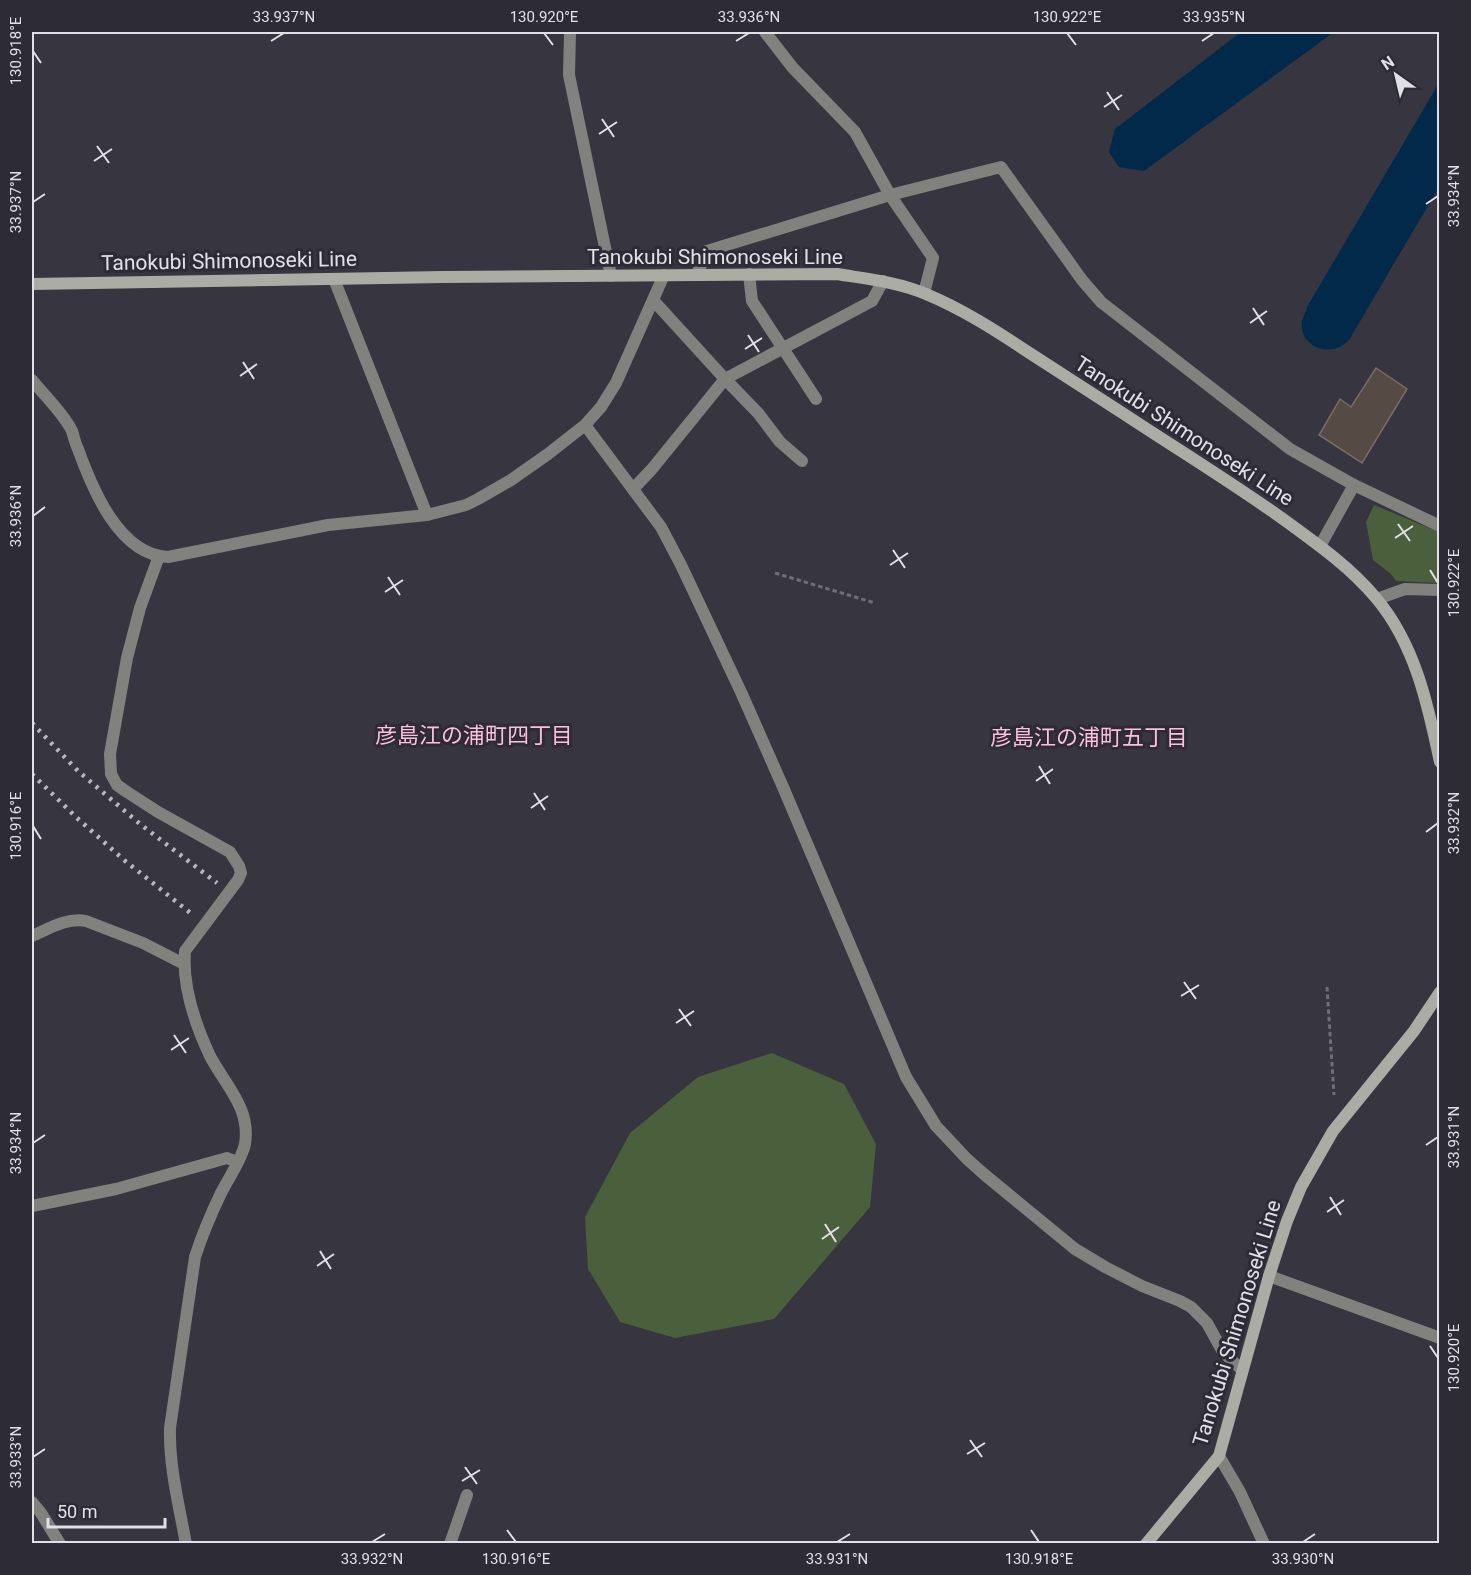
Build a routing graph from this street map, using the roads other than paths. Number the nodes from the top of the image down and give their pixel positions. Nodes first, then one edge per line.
1 (570, 32) edge
2 (765, 32) edge
3 (890, 195) junction
4 (697, 274) junction
5 (749, 274) junction
6 (664, 275) junction
7 (611, 276) junction
8 (334, 279) junction
9 (883, 281) junction
10 (32, 284) edge
11 (924, 293) junction
12 (653, 300) junction
13 (783, 348) junction
14 (725, 379) junction
15 (32, 380) edge
16 (816, 399) dead end
17 (585, 424) junction
18 (802, 461) dead end
19 (1354, 486) junction
20 (633, 489) junction
21 (427, 515) junction
22 (1440, 526) edge
23 (1320, 546) junction
24 (159, 556) junction
25 (1440, 591) edge
26 (1377, 599) junction
27 (1440, 762) edge
28 (32, 936) edge
29 (184, 964) junction
30 (1440, 992) edge
31 (237, 1162) junction
32 (32, 1206) edge
33 (1269, 1276) junction
34 (1440, 1338) edge
35 (1242, 1370) junction
36 (1219, 1456) junction
37 (467, 1496) dead end
38 (32, 1502) edge
39 (60, 1544) edge
40 (186, 1544) edge
41 (450, 1544) edge
42 (1146, 1544) edge
43 (1264, 1544) edge

1 - 7 street
2 - 3 street
3 - 4 street
3 - 11 street
3 - 19 street
4 - 5 main road, Tanokubi Shimonoseki Line
4 - 6 main road, Tanokubi Shimonoseki Line
5 - 9 main road, Tanokubi Shimonoseki Line
5 - 13 street
6 - 7 main road, Tanokubi Shimonoseki Line
6 - 12 street
7 - 8 main road, Tanokubi Shimonoseki Line
8 - 10 main road, Tanokubi Shimonoseki Line
8 - 21 street
9 - 11 main road, Tanokubi Shimonoseki Line
9 - 13 street
11 - 23 main road, Tanokubi Shimonoseki Line
12 - 14 street
12 - 17 street
13 - 14 street
13 - 16 street
14 - 18 street
14 - 20 street
15 - 24 street
17 - 20 street
17 - 21 street
19 - 22 street
19 - 23 street
20 - 35 street
21 - 24 street
23 - 26 main road, Tanokubi Shimonoseki Line
24 - 29 street
25 - 26 street
26 - 27 main road, Tanokubi Shimonoseki Line
28 - 29 street
29 - 31 street
30 - 33 main road, Tanokubi Shimonoseki Line
31 - 32 street
31 - 40 street
33 - 34 street
33 - 35 main road, Tanokubi Shimonoseki Line
35 - 36 main road, Tanokubi Shimonoseki Line
36 - 42 main road, Tanokubi Shimonoseki Line
36 - 43 street
37 - 41 street
38 - 39 street

